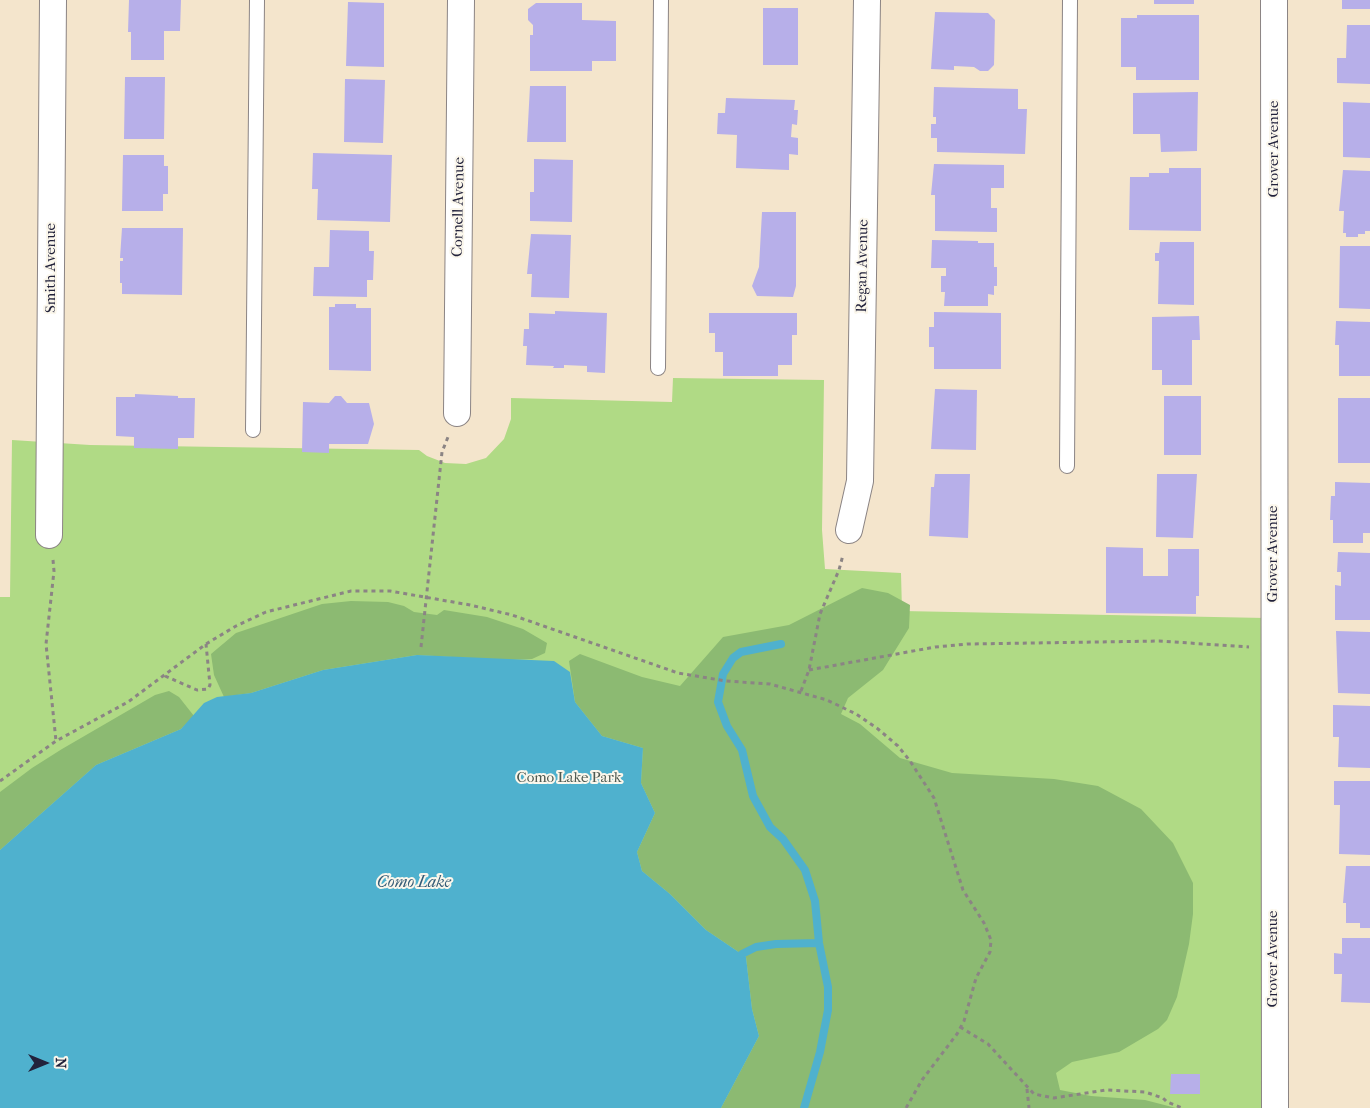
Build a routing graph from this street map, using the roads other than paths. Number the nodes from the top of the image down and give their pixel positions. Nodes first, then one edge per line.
1 (53, 0) edge
2 (256, 0) edge
3 (461, 0) edge
4 (661, 0) edge
5 (867, 0) edge
6 (1070, 0) edge
7 (1274, 0) edge
8 (658, 368) dead end
9 (457, 413) road end
10 (253, 430) dead end
11 (1067, 466) dead end
12 (849, 530) road end
13 (49, 535) road end
14 (1275, 1108) edge

1 - 13 street, Smith Avenue
2 - 10 lane
3 - 9 street, Cornell Avenue
4 - 8 lane
5 - 12 street, Regan Avenue
6 - 11 lane
7 - 14 street, Grover Avenue

